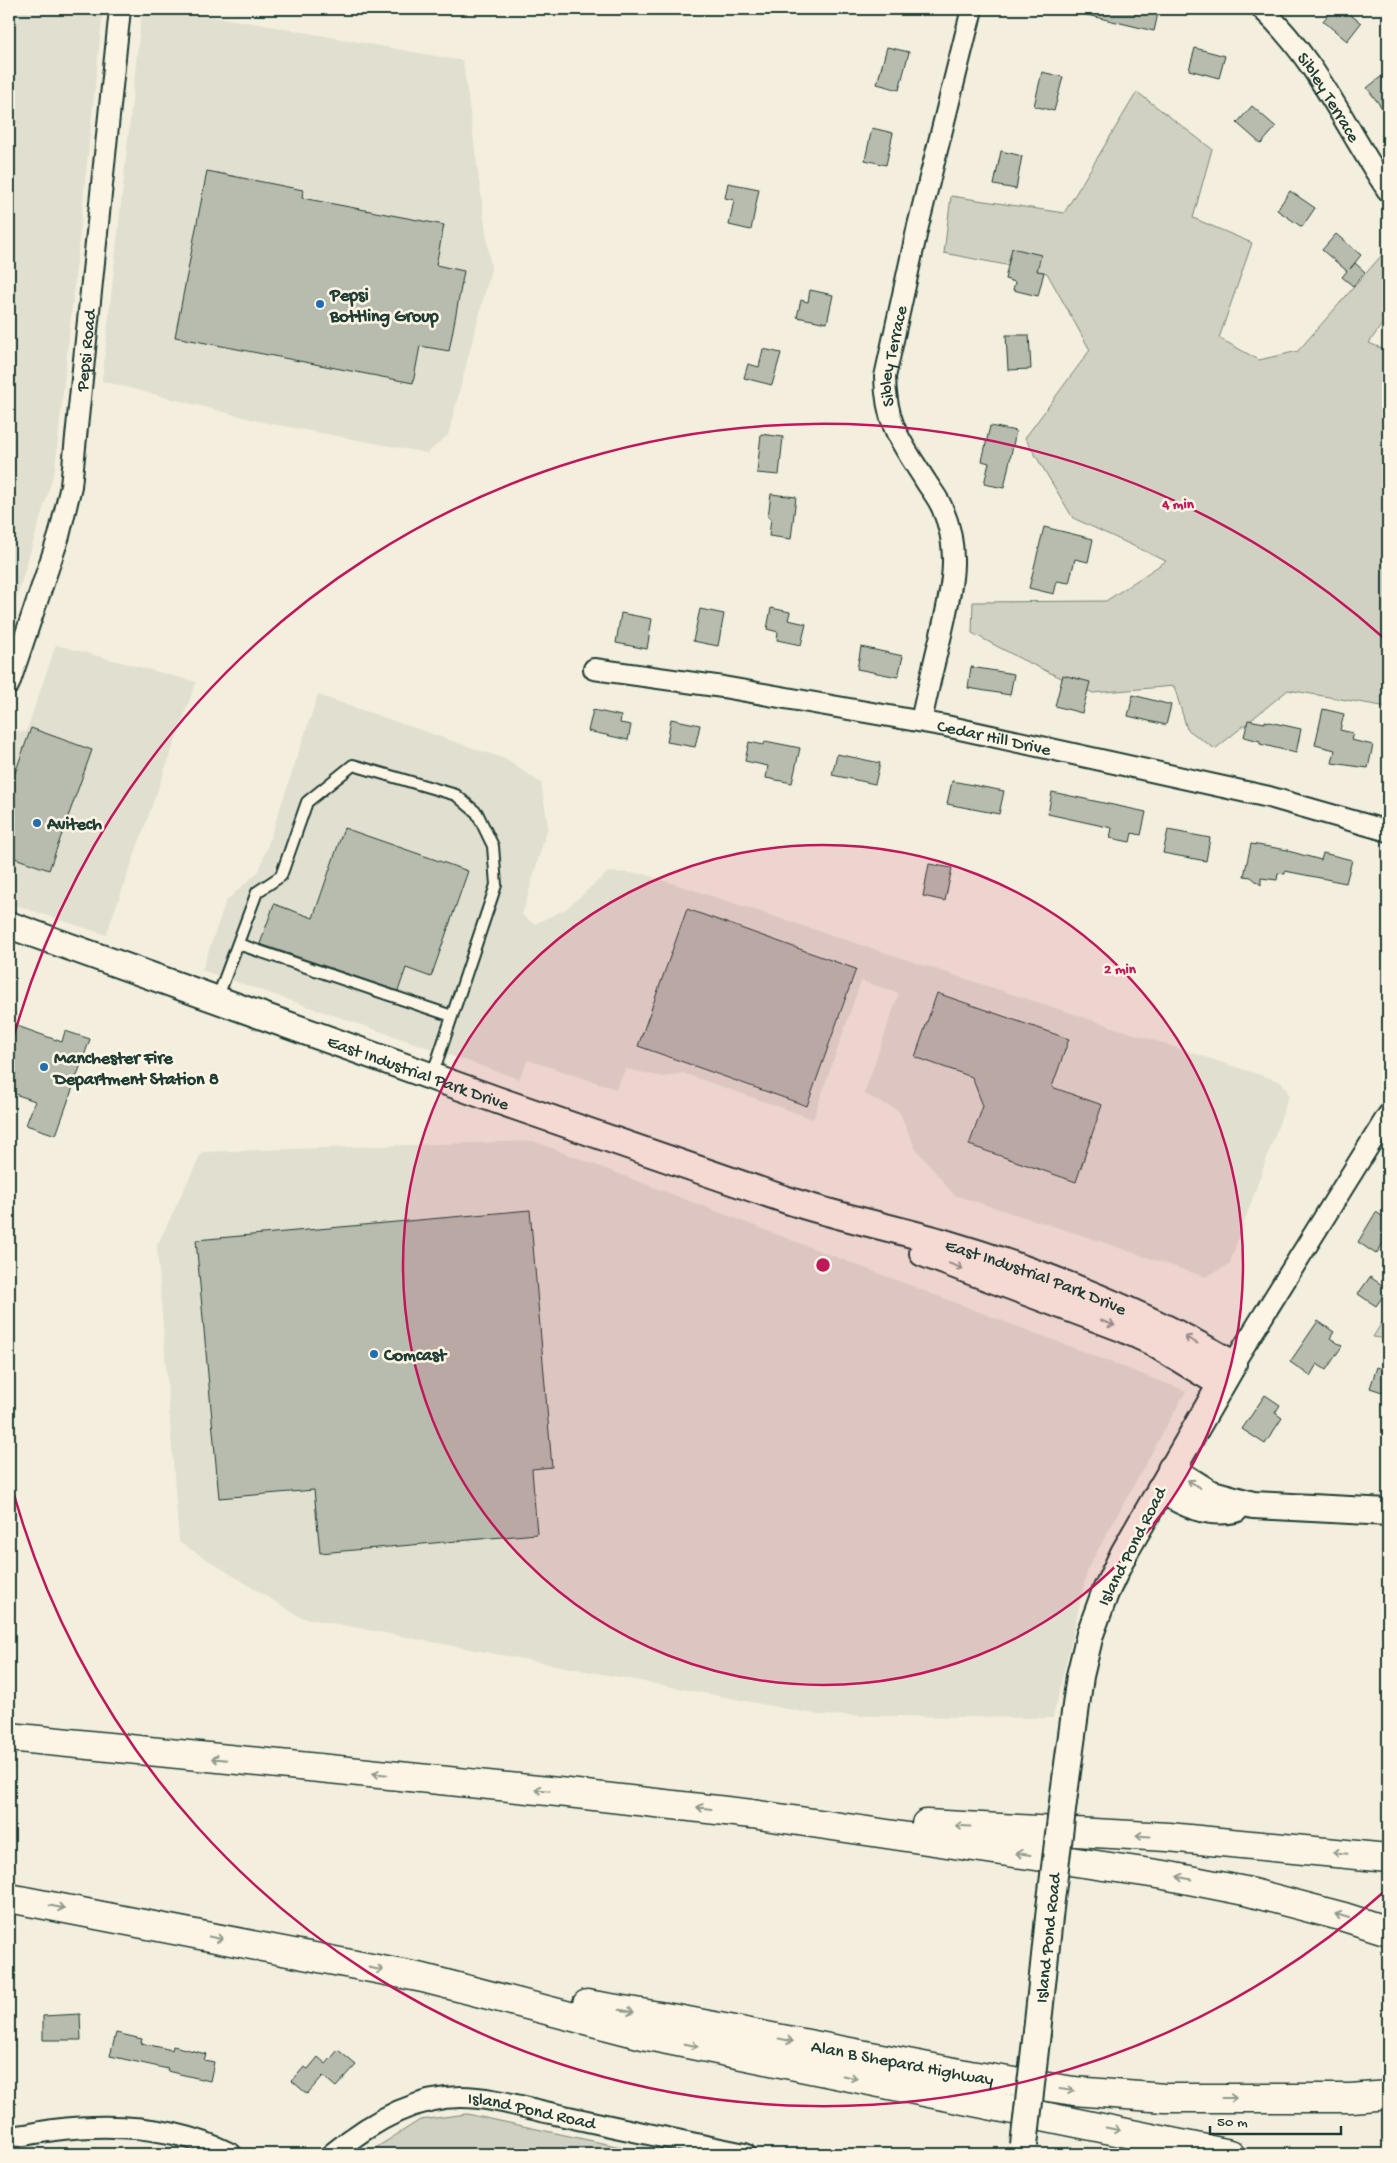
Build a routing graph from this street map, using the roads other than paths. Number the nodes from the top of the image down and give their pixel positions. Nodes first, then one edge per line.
1 (120, 9) edge
2 (972, 9) edge
3 (1262, 9) edge
4 (1388, 191) edge
5 (594, 669) dead end
6 (9, 684) edge
7 (920, 721) junction
8 (1388, 831) edge
9 (9, 925) edge
10 (238, 944) junction
11 (217, 1000) junction
12 (452, 1016) junction
13 (432, 1077) junction
14 (1388, 1115) edge
15 (1227, 1374) junction
16 (1165, 1479) junction
17 (1388, 1512) edge
18 (9, 1737) edge
19 (752, 1814) junction
20 (1388, 1858) edge
21 (9, 1898) edge
22 (1388, 1931) edge
23 (423, 1978) junction
24 (1388, 2095) edge
25 (9, 2137) edge
26 (1023, 2150) edge
27 (231, 2154) edge
28 (332, 2154) edge
29 (745, 2154) edge
30 (1230, 2154) edge

1 - 6 street, Pepsi Road
2 - 7 street, Sibley Terrace
3 - 4 street, Sibley Terrace
5 - 7 street, Cedar Hill Drive
7 - 8 street, Cedar Hill Drive
9 - 11 street, East Industrial Park Drive
10 - 11 lane
10 - 12 lane
10 - 12 lane
11 - 13 street, East Industrial Park Drive
12 - 13 lane
13 - 15 street, East Industrial Park Drive
14 - 15 street, Island Pond Road
15 - 16 street, Island Pond Road
16 - 17 street
16 - 26 street, Island Pond Road, bridge
19 -> 18 highway
20 -> 19 highway
22 -> 19 highway
21 -> 23 highway
23 -> 24 highway, Alan B Shepard Highway
23 -> 30 highway
25 - 27 street
28 - 29 street, Island Pond Road

